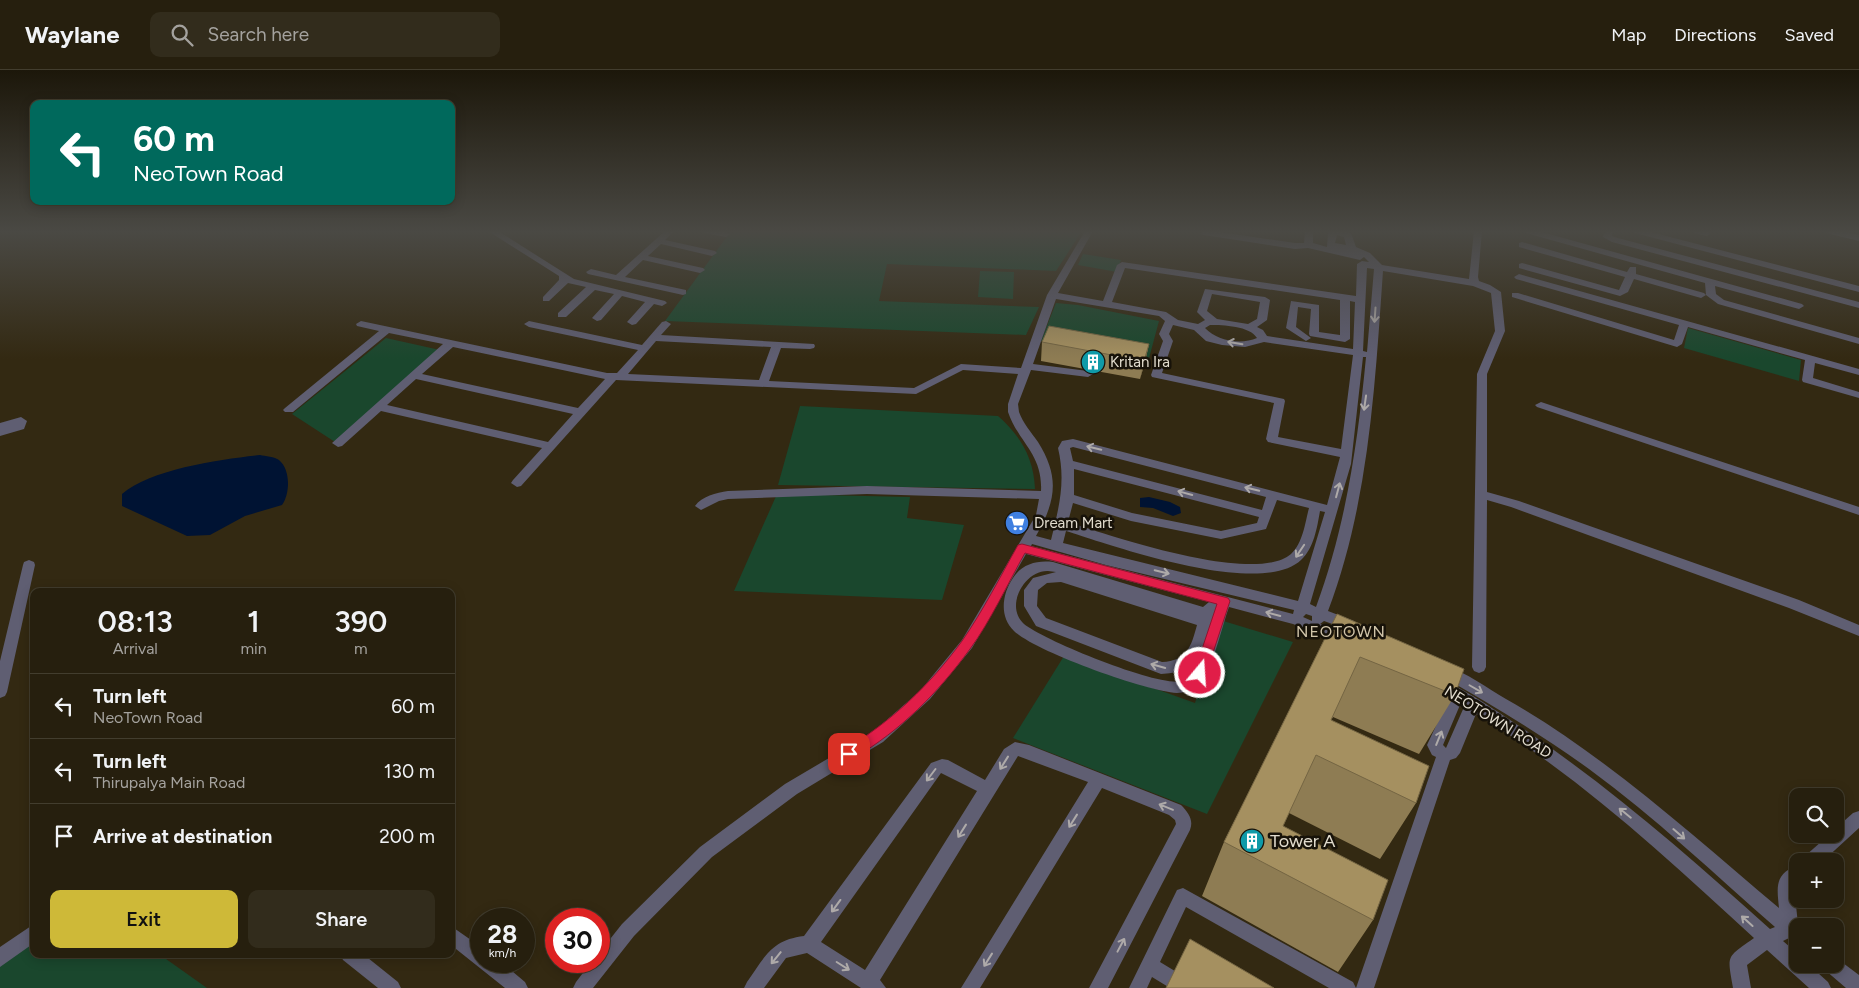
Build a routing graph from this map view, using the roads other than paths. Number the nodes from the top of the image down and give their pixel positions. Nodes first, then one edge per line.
1 (561, 274) edge
2 (600, 274) edge
3 (623, 274) edge
4 (1064, 274) edge
5 (1118, 274) edge
6 (1184, 274) edge
7 (1362, 274) edge
8 (1378, 274) edge
9 (1420, 274) edge
10 (1473, 274) edge
11 (1550, 274) edge
12 (1627, 274) edge
13 (1680, 274) edge
14 (1743, 274) edge
15 (1801, 274) edge
16 (1631, 275) junction
17 (564, 276) junction
18 (1518, 277) dead end
19 (618, 278) junction
20 (1759, 278) junction
21 (1710, 282) junction
22 (1475, 283) junction
23 (592, 286) junction
24 (1859, 289) edge
25 (683, 292) dead end
26 (619, 294) junction
27 (1753, 294) junction
28 (1052, 295) junction
29 (1515, 295) dead end
30 (1701, 295) dead end
31 (1345, 297) junction
32 (546, 299) dead end
33 (1362, 300) junction
34 (1106, 305) junction
35 (1859, 305) edge
36 (1799, 306) dead end
37 (562, 315) dead end
38 (597, 318) dead end
39 (632, 322) dead end
40 (1169, 322) junction
41 (1214, 322) junction
42 (1685, 323) junction
43 (361, 324) dead end
44 (529, 324) dead end
45 (666, 324) dead end
46 (1250, 327) junction
47 (1199, 328) junction
48 (387, 329) junction
49 (653, 338) junction
50 (1263, 339) junction
51 (1308, 339) junction
52 (1859, 341) edge
53 (451, 343) junction
54 (777, 344) junction
55 (810, 346) dead end
56 (644, 348) junction
57 (1358, 353) junction
58 (1372, 355) junction
59 (1811, 358) junction
60 (1025, 369) junction
61 (1859, 372) edge
62 (1088, 374) dead end
63 (415, 376) junction
64 (616, 376) junction
65 (762, 383) junction
66 (1859, 395) edge
67 (1540, 405) dead end
68 (379, 407) junction
69 (289, 410) dead end
70 (580, 412) junction
71 (0, 427) edge
72 (0, 432) edge
73 (338, 442) dead end
74 (550, 446) junction
75 (1346, 454) junction
76 (1068, 464) junction
77 (517, 483) dead end
78 (1273, 494) junction
79 (1047, 495) junction
80 (1482, 495) junction
81 (1068, 497) junction
82 (702, 506) dead end
83 (1323, 507) junction
84 (1859, 511) edge
85 (1266, 514) junction
86 (1056, 538) junction
87 (1025, 543) junction
88 (29, 565) dead end
89 (1219, 599) junction
90 (1321, 612) junction
91 (1299, 613) junction
92 (1206, 618) junction
93 (1315, 627) junction
94 (1363, 631) edge
95 (1859, 631) edge
96 (1358, 646) edge
97 (1479, 668) dead end
98 (0, 692) edge
99 (1457, 695) junction
100 (1473, 704) junction
101 (1444, 755) junction
102 (1421, 764) edge
103 (1438, 772) junction
104 (1098, 780) junction
105 (987, 789) junction
106 (1859, 818) edge
107 (1820, 853) edge
108 (1789, 881) edge
109 (1789, 902) edge
110 (1789, 928) edge
111 (1789, 933) edge
112 (30, 935) edge
113 (455, 937) edge
114 (1768, 939) junction
115 (809, 944) junction
116 (470, 949) edge
117 (0, 958) edge
118 (354, 958) edge
119 (1149, 965) junction
120 (501, 973) edge
121 (1842, 973) edge
122 (873, 984) edge
123 (1859, 987) edge
124 (392, 988) edge
125 (520, 988) edge
126 (582, 988) edge
127 (753, 988) edge
128 (970, 988) edge
129 (1098, 988) edge
130 (1138, 988) edge
131 (1187, 988) edge
132 (1348, 988) edge
133 (1365, 988) edge
134 (1742, 988) edge
135 (1822, 988) edge

1 - 17 street
2 - 19 street
3 - 19 street
4 - 28 street
5 - 34 street
6 - 31 street
7 - 33 street
8 -> 58 street
9 - 22 street
10 - 22 street
11 - 16 street
12 - 16 street
13 - 21 street
14 - 20 street
15 - 24 street
16 - 30 street
17 - 23 street
17 - 32 street
18 - 42 street
19 - 25 street
20 - 27 street
20 - 35 street
21 - 27 street
21 - 52 street
22 - 80 street
23 - 26 street
23 - 37 street
26 - 38 street
26 - 39 street
27 - 36 street
28 - 34 street
28 - 60 street
29 - 42 street
31 - 33 street
31 - 51 street
33 - 57 street
34 - 40 street
40 - 47 street
40 - 75 street
41 - 46 street
41 - 46 street
41 - 47 street
42 - 59 street
43 - 48 street
44 - 56 street
45 - 49 street
46 - 50 street
50 -> 47 street
48 - 53 street
48 - 69 street
49 - 54 street
49 - 56 street
50 - 51 street
51 - 57 street
53 - 63 street
53 - 64 street
54 - 55 street
54 - 65 street
56 - 64 street
57 - 58 street
57 - 75 street
58 -> 90 street
59 - 61 street
59 - 66 street
60 - 62 street
60 - 65 street
60 - 79 street
63 - 68 street
63 - 70 street
64 - 65 street
64 - 70 street
67 - 84 street
68 - 73 street
68 - 74 street
70 - 74 street
71 - 72 street
74 - 77 street
83 -> 75 street
78 -> 76 street
76 - 81 street
85 -> 76 street
78 - 83 street
78 - 85 street
79 - 82 street
79 - 87 street
80 - 95 street
80 - 97 street
81 - 85 street
81 - 86 street
83 -> 86 street
83 - 91 street
86 - 87 street
86 -> 91 street
87 - 89 street
87 - 126 street
88 - 98 street
91 -> 89 street
89 - 92 street
89 - 92 street
90 - 91 street
90 - 93 street
90 - 94 street
91 - 93 street
92 -> 92 street
93 - 96 street
99 - 100 street, NEOTOWN ROAD
101 -> 99 street
99 -> 110 street, NEOTOWN ROAD
100 - 101 street
114 -> 100 street, NEOTOWN ROAD
101 - 103 street
102 - 103 street
103 - 133 street
104 -> 105 street
104 -> 128 street
129 -> 104 street
105 -> 115 street
105 -> 122 street
106 - 107 street
108 - 109 street
111 - 114 street
112 - 117 street
113 - 116 street
114 - 134 street
114 - 135 street, NEOTOWN ROAD
115 -> 122 street
115 -> 127 street
118 - 124 street
119 - 130 street
119 - 131 street
119 - 132 street
120 - 125 street
121 - 123 street

